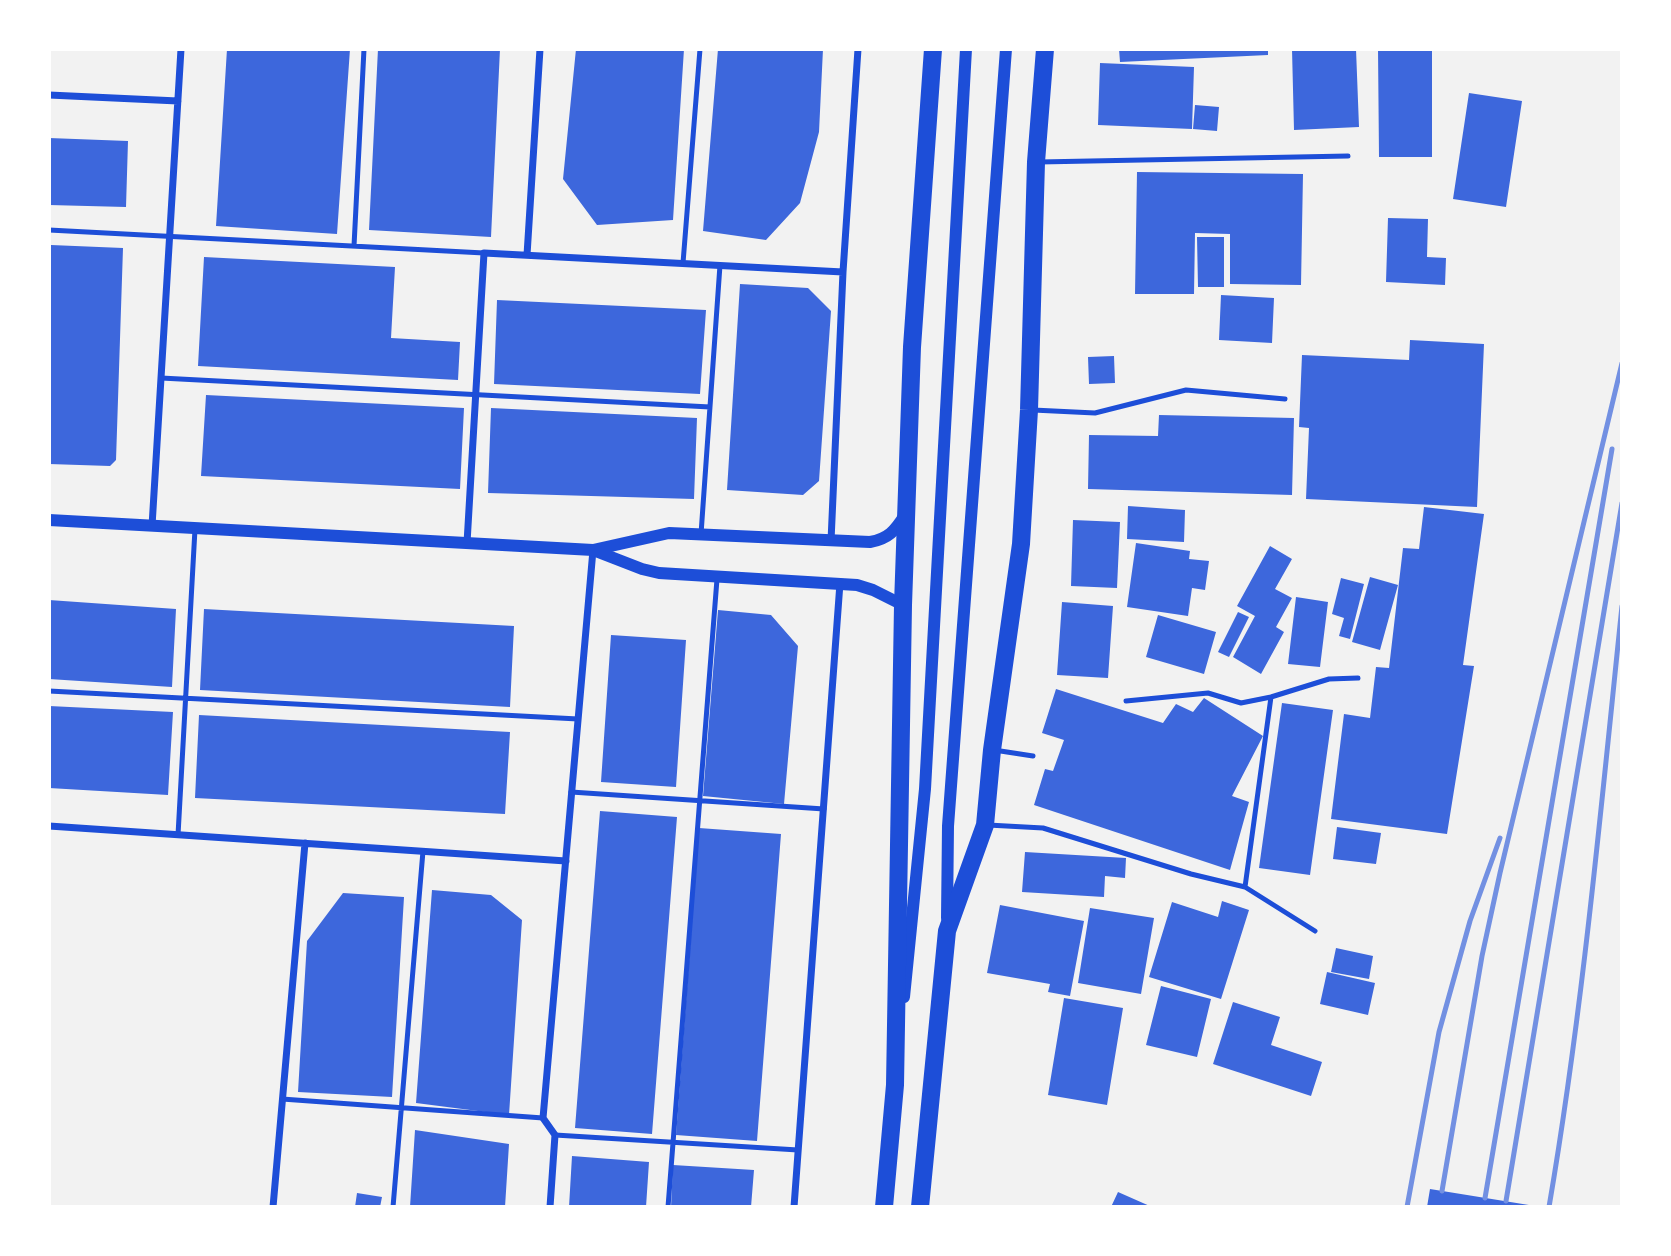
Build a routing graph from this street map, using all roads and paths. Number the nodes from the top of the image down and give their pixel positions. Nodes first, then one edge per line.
1 (181, 49) edge
2 (364, 49) edge
3 (540, 49) edge
4 (700, 49) edge
5 (858, 49) edge
6 (933, 49) edge
7 (966, 49) edge
8 (1006, 49) edge
9 (1045, 49) edge
10 (49, 95) edge
11 (178, 101) junction
12 (1348, 156) dead end
13 (1036, 162) junction
14 (49, 230) edge
15 (170, 236) junction
16 (354, 246) junction
17 (484, 253) junction
18 (527, 255) junction
19 (683, 263) junction
20 (720, 265) junction
21 (843, 272) junction
22 (161, 378) junction
23 (476, 395) junction
24 (1285, 399) dead end
25 (710, 407) junction
26 (1029, 410) junction
27 (906, 513) junction
28 (49, 520) edge
29 (152, 526) junction
30 (195, 528) junction
31 (701, 534) junction
32 (831, 541) junction
33 (467, 543) junction
34 (593, 550) junction
35 (717, 576) junction
36 (840, 582) junction
37 (903, 605) junction
38 (1358, 678) dead end
39 (49, 691) edge
40 (1271, 697) junction
41 (185, 698) junction
42 (1126, 701) dead end
43 (578, 719) junction
44 (992, 750) junction
45 (1033, 756) dead end
46 (572, 792) junction
47 (699, 801) junction
48 (824, 809) junction
49 (985, 825) junction
50 (49, 826) edge
51 (178, 835) junction
52 (305, 844) junction
53 (423, 851) junction
54 (566, 861) junction
55 (1245, 887) junction
56 (947, 931) junction
57 (1315, 931) dead end
58 (895, 1085) junction
59 (282, 1099) junction
60 (401, 1108) junction
61 (543, 1118) junction
62 (555, 1135) junction
63 (673, 1143) junction
64 (798, 1150) junction
65 (273, 1207) edge
66 (393, 1207) edge
67 (550, 1207) edge
68 (668, 1207) edge
69 (794, 1207) edge
70 (884, 1207) edge
71 (920, 1207) edge

1 - 11 street
2 - 16 lane
3 - 18 street
4 - 19 lane
5 - 21 street
6 - 27 main road
7 - 58 street
8 - 56 street
9 - 13 main road
10 - 11 street
11 - 15 street
12 - 13 lane
13 - 26 main road
14 - 15 lane
15 - 16 lane
15 - 22 street
16 - 17 lane
17 - 18 street
17 - 23 street
18 - 19 street
19 - 20 street
20 - 21 street
20 - 25 lane
21 - 32 street
22 - 23 lane
22 - 29 street
23 - 25 lane
23 - 33 street
24 - 26 lane
25 - 31 lane
26 - 44 main road
27 - 32 street
27 - 37 main road
28 - 29 street
29 - 30 street
30 - 33 street
30 - 41 lane
31 - 32 street
31 - 34 street
33 - 34 street
34 - 35 street
34 - 43 street
35 - 36 street
35 - 47 lane
36 - 37 street
36 - 48 street
37 - 58 main road
38 - 40 lane
39 - 41 lane
40 - 42 lane
40 - 55 lane
41 - 43 lane
41 - 51 lane
43 - 46 street
44 - 45 lane
44 - 49 main road
46 - 47 lane
46 - 54 street
47 - 48 lane
47 - 63 lane
48 - 64 street
49 - 55 lane
49 - 56 main road
50 - 51 street
51 - 52 street
52 - 53 street
52 - 59 street
53 - 54 street
53 - 60 lane
54 - 61 street
55 - 57 lane
56 - 71 main road
58 - 70 main road
59 - 60 lane
59 - 65 street
60 - 61 lane
60 - 66 lane
61 - 62 street
62 - 63 lane
62 - 67 street
63 - 64 lane
63 - 68 lane
64 - 69 street

